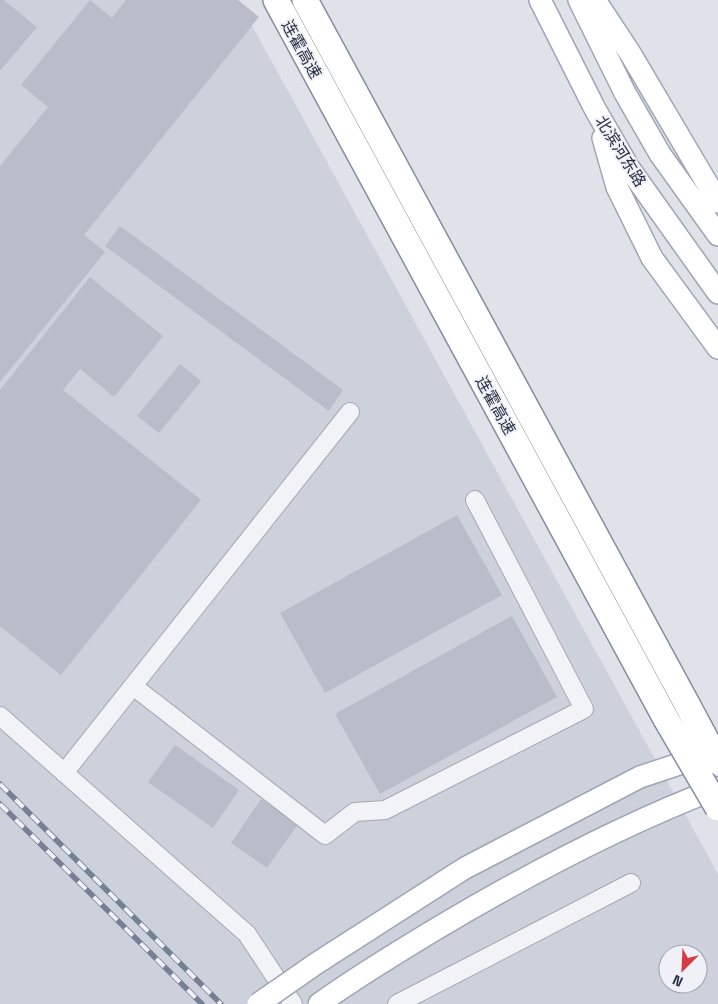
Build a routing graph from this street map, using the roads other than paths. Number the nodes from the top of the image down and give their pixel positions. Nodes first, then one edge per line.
1 (276, 0) edge
2 (305, 0) edge
3 (540, 0) edge
4 (579, 0) edge
5 (595, 0) edge
6 (595, 109) junction
7 (718, 202) edge
8 (718, 235) edge
9 (718, 293) edge
10 (718, 348) edge
11 (350, 412) dead end
12 (475, 500) dead end
13 (133, 686) junction
14 (0, 716) edge
15 (718, 751) edge
16 (718, 762) edge
17 (64, 773) junction
18 (718, 788) edge
19 (718, 808) edge
20 (631, 883) dead end
21 (258, 1004) edge
22 (294, 1004) edge
23 (319, 1004) edge
24 (397, 1004) edge

1 - 19 highway, 连霍高速, bridge
2 - 16 highway, 连霍高速, bridge
3 - 6 main road, 北滨河东路
4 - 8 main road, 北滨河东路
5 - 7 main road
6 - 9 main road, 北滨河东路
6 - 10 main road
11 - 13 street
12 - 13 street
13 - 17 street
14 - 17 street
15 - 21 main road, bridge
17 - 22 street
18 - 23 main road
20 - 24 street

